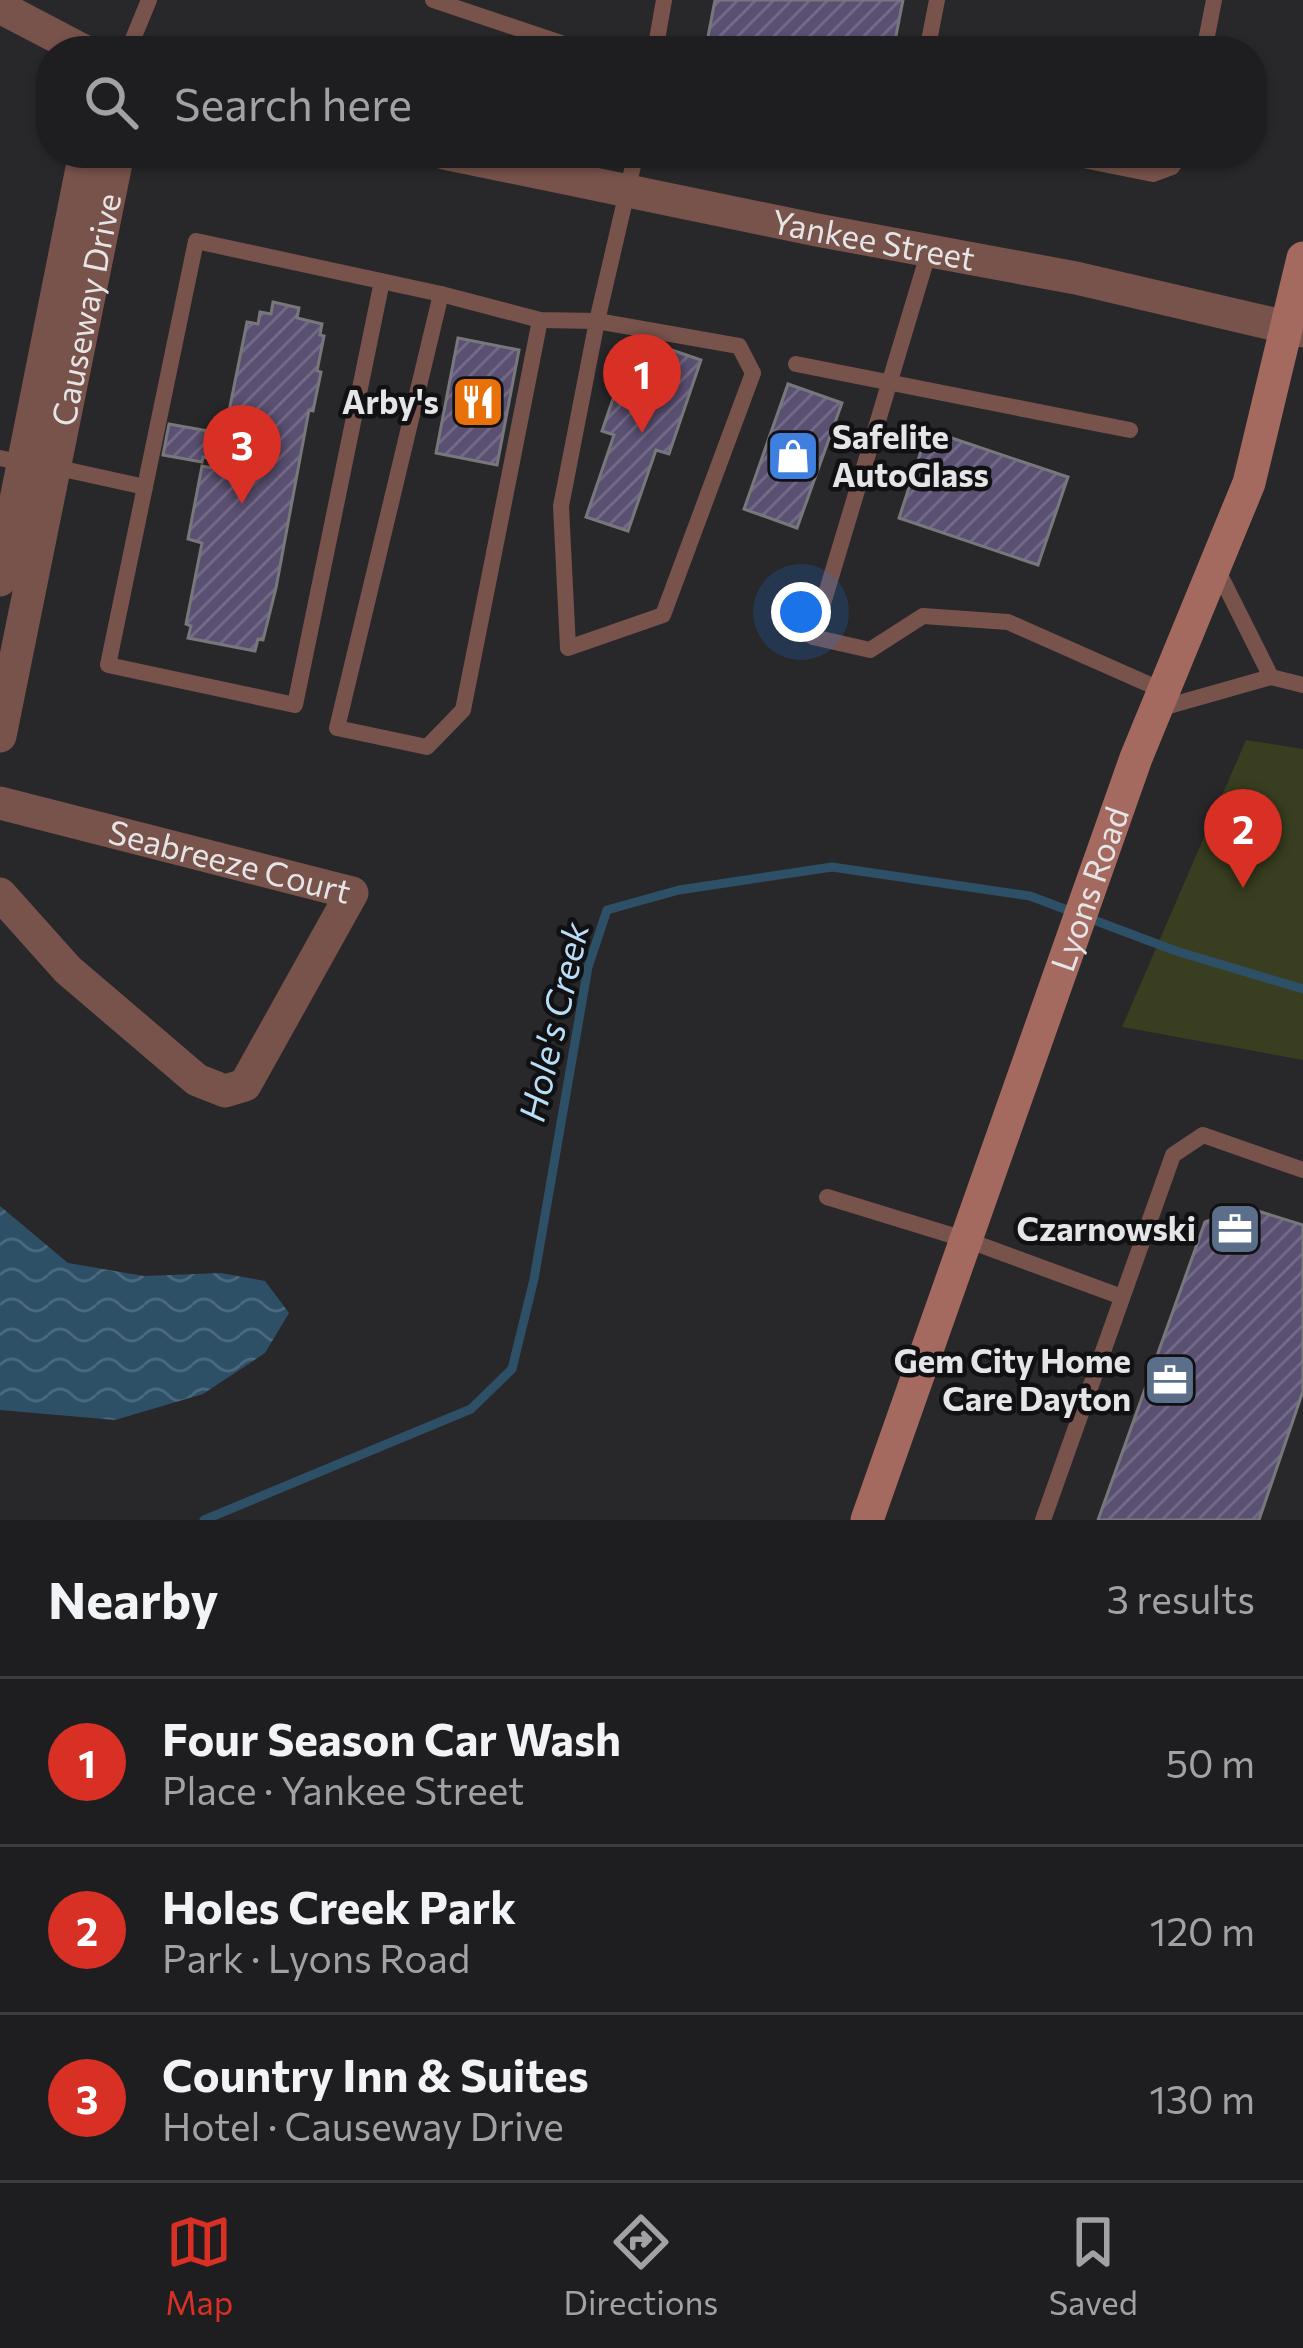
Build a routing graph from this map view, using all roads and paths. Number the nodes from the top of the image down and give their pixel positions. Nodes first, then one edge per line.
1 (148, 0) edge
2 (433, 0) edge
3 (664, 0) edge
4 (937, 0) edge
5 (1214, 0) edge
6 (0, 8) edge
7 (55, 36) edge
8 (134, 36) edge
9 (540, 36) edge
10 (658, 36) edge
11 (930, 36) edge
12 (1207, 36) edge
13 (82, 168) edge
14 (114, 168) edge
15 (519, 168) edge
16 (633, 168) edge
17 (1123, 168) edge
18 (1169, 168) edge
19 (629, 190) junction
20 (929, 251) junction
21 (1303, 258) edge
22 (382, 281) junction
23 (441, 294) junction
24 (540, 320) junction
25 (597, 321) junction
26 (1295, 330) edge
27 (796, 364) dead end
28 (890, 381) junction
29 (1130, 430) dead end
30 (26, 463) edge
31 (145, 487) junction
32 (1217, 568) junction
33 (10, 584) edge
34 (1271, 677) junction
35 (1303, 686) edge
36 (1161, 700) junction
37 (0, 736) edge
38 (0, 803) edge
39 (0, 894) edge
40 (1303, 1170) edge
41 (827, 1197) dead end
42 (967, 1240) junction
43 (1122, 1298) junction
44 (866, 1520) edge
45 (1043, 1520) edge

1 - 8 lane
2 - 9 lane
3 - 10 lane
4 - 11 lane
5 - 12 lane
6 - 7 street
13 - 30 street, Causeway Drive
14 - 30 street, Causeway Drive
15 - 19 street, Yankee Street
16 - 19 lane
17 - 18 lane
19 - 20 street, Yankee Street
19 - 25 lane
20 - 26 street, Yankee Street
20 - 28 lane
21 - 26 main road, Lyons Road
22 - 23 lane
22 - 31 lane
22 - 31 lane
23 - 24 lane
23 - 24 lane
24 - 25 lane
25 - 25 lane
26 - 32 main road, Lyons Road
27 - 28 lane
28 - 29 lane
28 - 36 lane
30 - 31 lane
30 - 33 street, Causeway Drive
32 - 34 lane
32 - 36 main road, Lyons Road
33 - 37 street, Causeway Drive
34 - 35 lane
34 - 36 lane
36 - 42 main road, Lyons Road
38 - 39 street, Seabreeze Court
40 - 43 lane
41 - 42 lane
42 - 43 lane
42 - 44 main road, Lyons Road
43 - 45 lane

